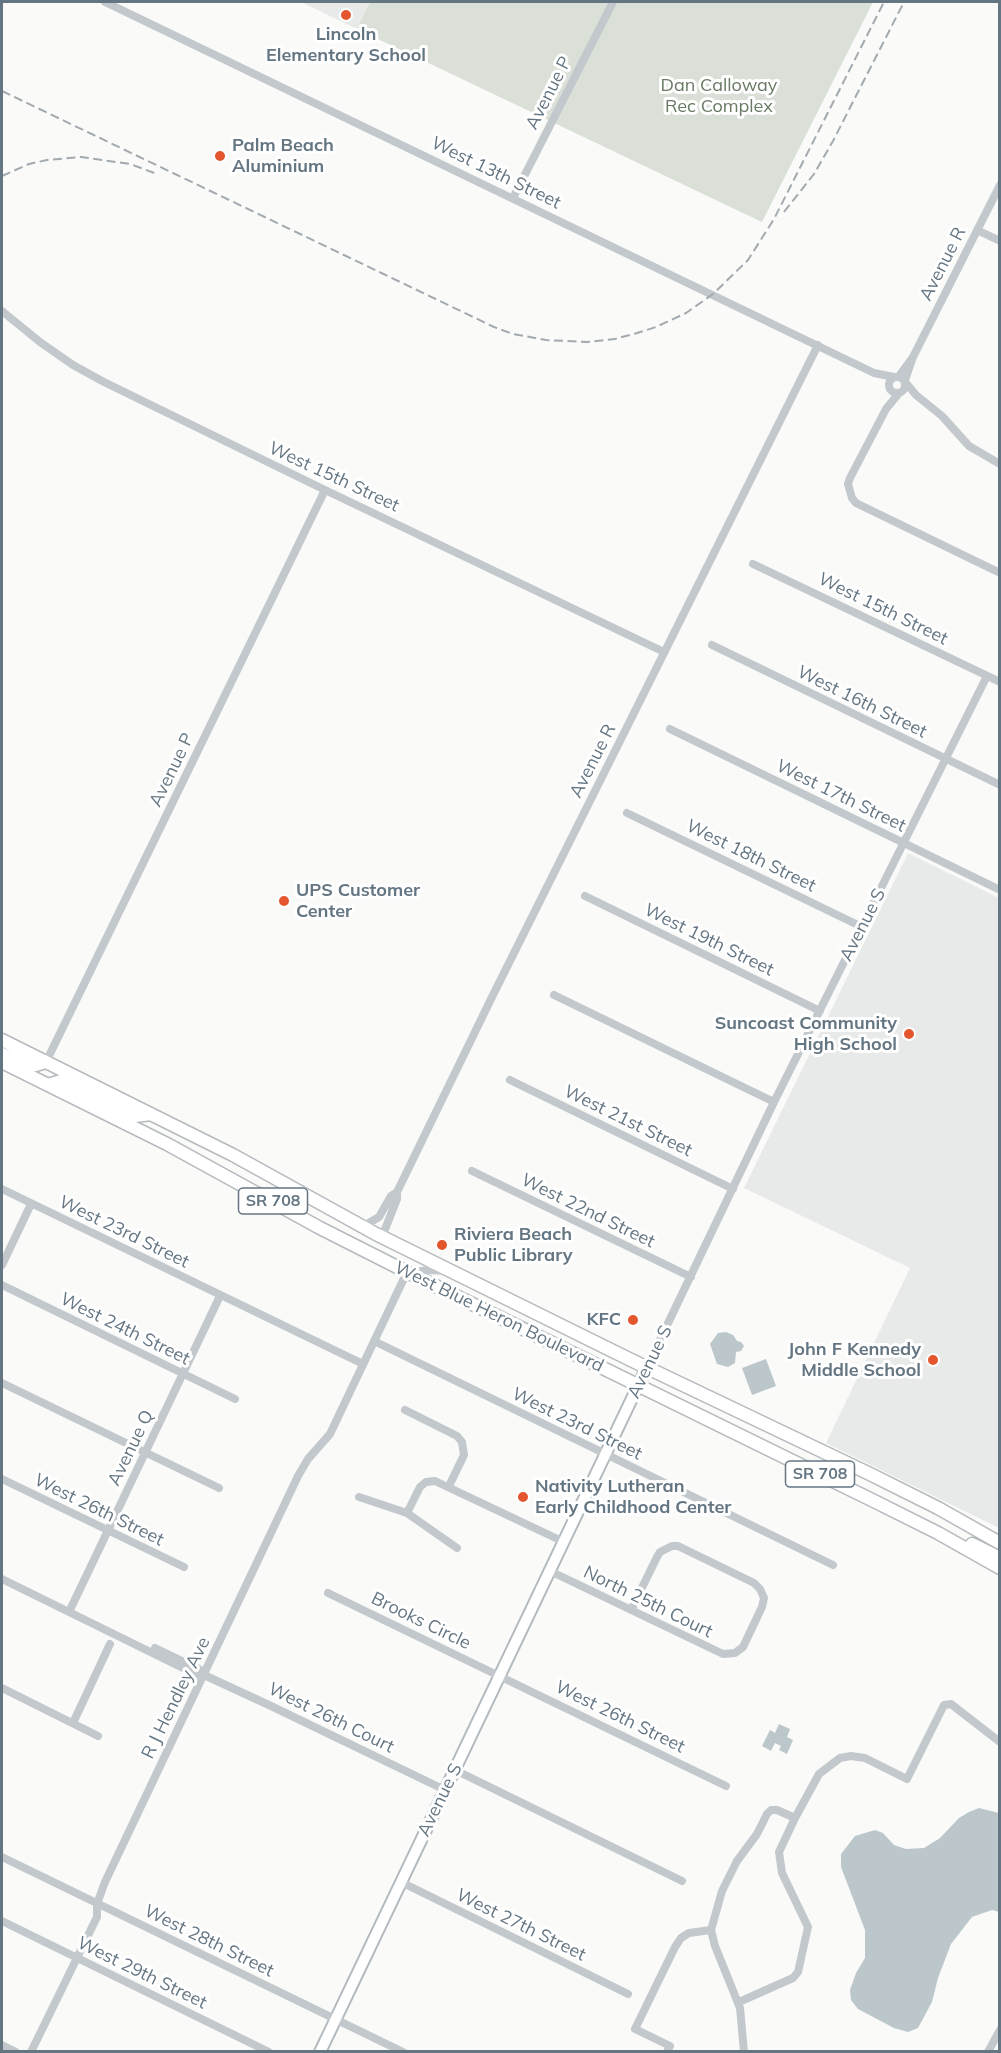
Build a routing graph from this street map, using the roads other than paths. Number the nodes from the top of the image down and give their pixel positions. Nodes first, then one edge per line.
1 (105, 2) edge
2 (613, 2) edge
3 (999, 185) edge
4 (513, 198) junction
5 (977, 230) junction
6 (999, 241) edge
7 (2, 311) edge
8 (818, 345) junction
9 (874, 373) junction
10 (901, 379) junction
11 (890, 387) junction
12 (901, 392) junction
13 (916, 395) junction
14 (886, 409) junction
15 (999, 464) edge
16 (325, 490) junction
17 (753, 564) dead end
18 (999, 573) edge
19 (712, 645) dead end
20 (664, 652) junction
21 (987, 676) junction
22 (999, 682) edge
23 (670, 729) dead end
24 (946, 759) junction
25 (999, 786) edge
26 (627, 813) dead end
27 (904, 843) junction
28 (999, 890) edge
29 (585, 896) dead end
30 (862, 927) junction
31 (554, 995) dead end
32 (820, 1011) junction
33 (2, 1040) edge
34 (2, 1054) edge
35 (2, 1062) edge
36 (46, 1062) junction
37 (510, 1080) dead end
38 (48, 1085) junction
39 (774, 1102) junction
40 (152, 1114) junction
41 (472, 1171) dead end
42 (733, 1189) junction
43 (2, 1190) edge
44 (397, 1192) junction
45 (31, 1204) junction
46 (362, 1227) junction
47 (382, 1237) junction
48 (2, 1265) edge
49 (407, 1272) junction
50 (454, 1273) junction
51 (690, 1277) junction
52 (2, 1286) edge
53 (220, 1296) junction
54 (374, 1341) junction
55 (363, 1364) junction
56 (647, 1368) junction
57 (183, 1373) junction
58 (2, 1383) edge
59 (638, 1385) junction
60 (235, 1398) dead end
61 (405, 1410) dead end
62 (145, 1453) junction
63 (606, 1454) junction
64 (2, 1479) edge
65 (449, 1486) junction
66 (219, 1488) dead end
67 (359, 1497) dead end
68 (407, 1513) junction
69 (108, 1531) junction
70 (564, 1542) junction
71 (999, 1543) edge
72 (962, 1546) junction
73 (457, 1548) dead end
74 (999, 1558) edge
75 (833, 1565) dead end
76 (184, 1567) dead end
77 (999, 1568) edge
78 (550, 1571) junction
79 (2, 1573) edge
80 (2, 1579) edge
81 (328, 1593) dead end
82 (70, 1610) junction
83 (631, 1610) junction
84 (110, 1644) dead end
85 (204, 1675) junction
86 (500, 1675) junction
87 (2, 1688) edge
88 (73, 1723) junction
89 (98, 1736) dead end
90 (999, 1742) edge
91 (455, 1770) junction
92 (726, 1786) dead end
93 (445, 1790) junction
94 (795, 1818) junction
95 (2, 1857) edge
96 (682, 1881) dead end
97 (401, 1882) junction
98 (97, 1904) junction
99 (2, 1921) edge
100 (711, 1930) junction
101 (78, 1958) junction
102 (628, 1994) dead end
103 (739, 2002) junction
104 (336, 2019) junction
105 (999, 2030) edge
106 (2, 2045) edge
107 (16, 2052) edge
108 (31, 2052) edge
109 (269, 2052) edge
110 (320, 2052) edge
111 (403, 2052) edge
112 (667, 2052) edge
113 (744, 2052) edge
114 (988, 2052) edge

1 - 4 street, West 13th Street
2 - 4 street, Avenue P
3 - 5 street, Avenue R
4 - 8 street, West 13th Street
5 - 6 street
5 - 10 street, Avenue R
7 - 16 street, West 15th Street
8 - 9 street, West 13th Street
8 - 20 street, Avenue R
9 - 10 street, West 13th Street
9 - 11 street, West 13th Street
10 - 11 street
10 - 12 street
10 - 13 street
11 - 12 street
11 - 14 street
12 - 13 street
12 - 14 street
13 - 15 street
14 - 18 street
16 - 20 street, West 15th Street
16 - 36 street, Avenue P
17 - 21 street, West 15th Street
19 - 24 street, West 16th Street
20 - 44 street, Avenue R
21 - 22 street, West 15th Street
21 - 24 street, Avenue S
23 - 27 street, West 17th Street
24 - 25 street, West 16th Street
24 - 27 street, Avenue S
26 - 30 street, West 18th Street
27 - 28 street, West 17th Street
27 - 30 street, Avenue S
29 - 32 street, West 19th Street
30 - 32 street, Avenue S
31 - 39 street
32 - 39 street, Avenue S
33 - 36 main road, West Blue Heron Boulevard / SR 708
34 - 36 main road
35 - 38 main road, West Blue Heron Boulevard / SR 708
36 - 40 main road, West Blue Heron Boulevard / SR 708
37 - 42 street, West 21st Street
38 - 40 main road
38 - 49 main road, West Blue Heron Boulevard / SR 708
39 - 42 street, Avenue S
40 - 46 main road, West Blue Heron Boulevard / SR 708
41 - 51 street, West 22nd Street
42 - 51 street, Avenue S
43 - 45 street, West 23rd Street
44 - 46 street, Avenue R
44 - 47 street, Avenue R
45 - 48 street
45 - 53 street, West 23rd Street
46 - 47 main road, West Blue Heron Boulevard / SR 708
47 - 50 main road, West Blue Heron Boulevard / SR 708
49 - 50 street
49 - 54 street
49 - 59 main road, West Blue Heron Boulevard / SR 708
50 - 56 main road, West Blue Heron Boulevard / SR 708
51 - 56 street, Avenue S
52 - 57 street, West 24th Street
53 - 55 street, West 23rd Street
53 - 57 street, Avenue Q
54 - 55 street
54 - 63 street, West 23rd Street
55 - 85 street, R J Hendley Ave
56 - 59 street, Avenue S
56 - 71 main road, West Blue Heron Boulevard / SR 708
57 - 60 street, West 24th Street
57 - 62 street, Avenue Q
58 - 62 street
59 - 63 street, Avenue S
59 - 72 main road, West Blue Heron Boulevard / SR 708
61 - 65 street
62 - 66 street
62 - 69 street, Avenue Q
63 - 70 street, Avenue S
63 - 75 street, West 23rd Street
64 - 69 street, West 26th Street
65 - 68 street
65 - 70 street
67 - 68 street
68 - 73 street
69 - 76 street, West 26th Street
69 - 82 street, Avenue Q
70 - 78 street, Avenue S
72 - 74 main road
72 - 77 main road, West Blue Heron Boulevard / SR 708
78 - 83 street, North 25th Court
78 - 86 street, Avenue S
79 - 82 street, West 26th Court
80 - 82 street, West 26th Court
81 - 86 street, Brooks Circle
82 - 85 street, West 26th Court
83 - 83 street, North 25th Court
84 - 88 street
85 - 93 street, West 26th Court
85 - 98 street, R J Hendley Ave
86 - 91 street, Avenue S
86 - 92 street, West 26th Street
87 - 88 street
88 - 89 street
90 - 94 street
91 - 93 street, Avenue S
91 - 96 street
93 - 97 street, Avenue S
94 - 100 street
94 - 103 street
95 - 98 street, West 28th Street
97 - 102 street, West 27th Street
97 - 104 street, Avenue S
98 - 101 street, R J Hendley Ave
98 - 104 street, West 28th Street
99 - 101 street, West 29th Street
100 - 103 street
100 - 112 street
101 - 108 street, R J Hendley Ave
101 - 109 street, West 29th Street
103 - 113 street
104 - 110 street, Avenue S
104 - 111 street, West 28th Street
105 - 114 street
106 - 107 street

